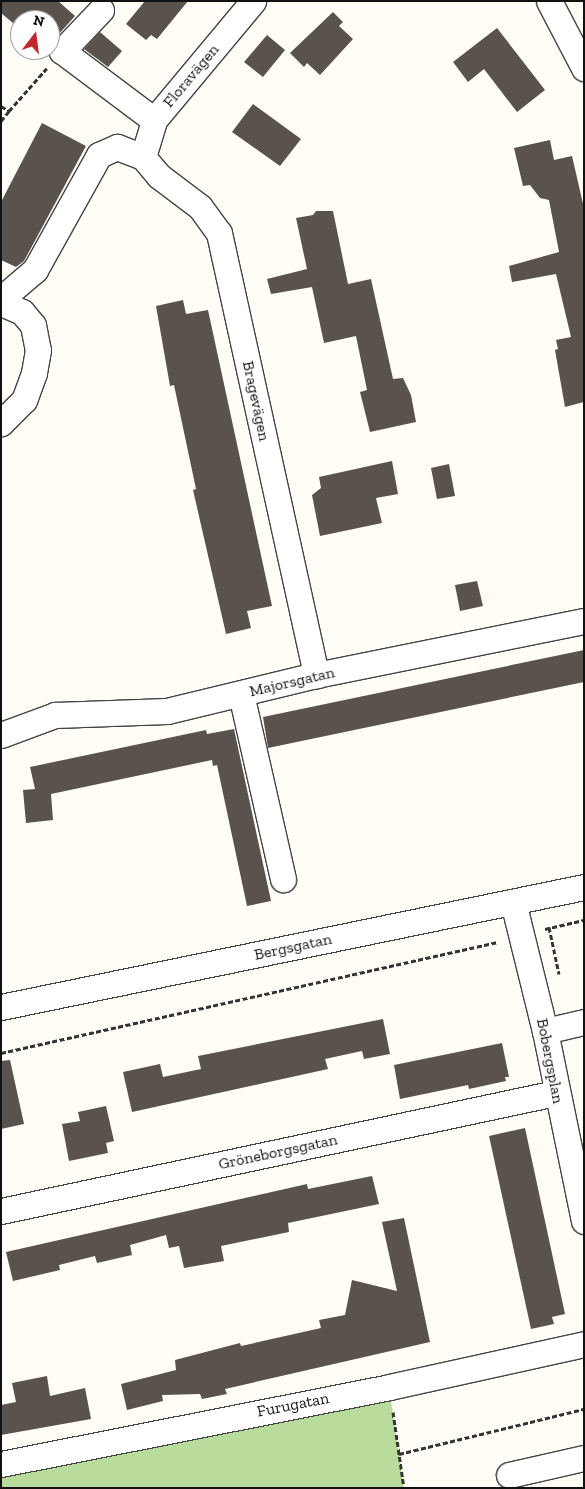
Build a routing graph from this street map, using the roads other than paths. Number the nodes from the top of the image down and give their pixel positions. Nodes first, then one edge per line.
1 (253, 1) edge
2 (549, 1) edge
3 (104, 4) edge
4 (576, 29) edge
5 (584, 68) edge
6 (154, 120) junction
7 (143, 157) junction
8 (1, 301) edge
9 (1, 423) edge
10 (584, 621) edge
11 (316, 675) junction
12 (241, 694) junction
13 (1, 735) edge
14 (283, 878) dead end
15 (584, 887) edge
16 (513, 902) junction
17 (1, 1007) edge
18 (584, 1022) edge
19 (545, 1030) junction
20 (555, 1093) junction
21 (576, 1151) edge
22 (1, 1211) edge
23 (584, 1221) edge
24 (584, 1344) edge
25 (584, 1458) edge
26 (1, 1464) edge
27 (509, 1475) dead end

1 - 6 street, Floravägen
2 - 4 street
3 - 6 street
4 - 5 street
6 - 7 street, Floravägen
7 - 8 street
7 - 11 street, Bragevägen
8 - 9 street
10 - 11 street, Majorsgatan
11 - 12 street, Majorsgatan
12 - 13 street, Majorsgatan
12 - 14 street
15 - 16 street, Bergsgatan
16 - 17 street, Bergsgatan
16 - 19 street, Bobergsplan
18 - 19 street
19 - 20 street, Bobergsplan
20 - 21 street, Bobergsplan
20 - 22 street, Gröneborgsgatan
21 - 23 street, Bobergsplan
24 - 26 street, Furugatan
25 - 27 street

